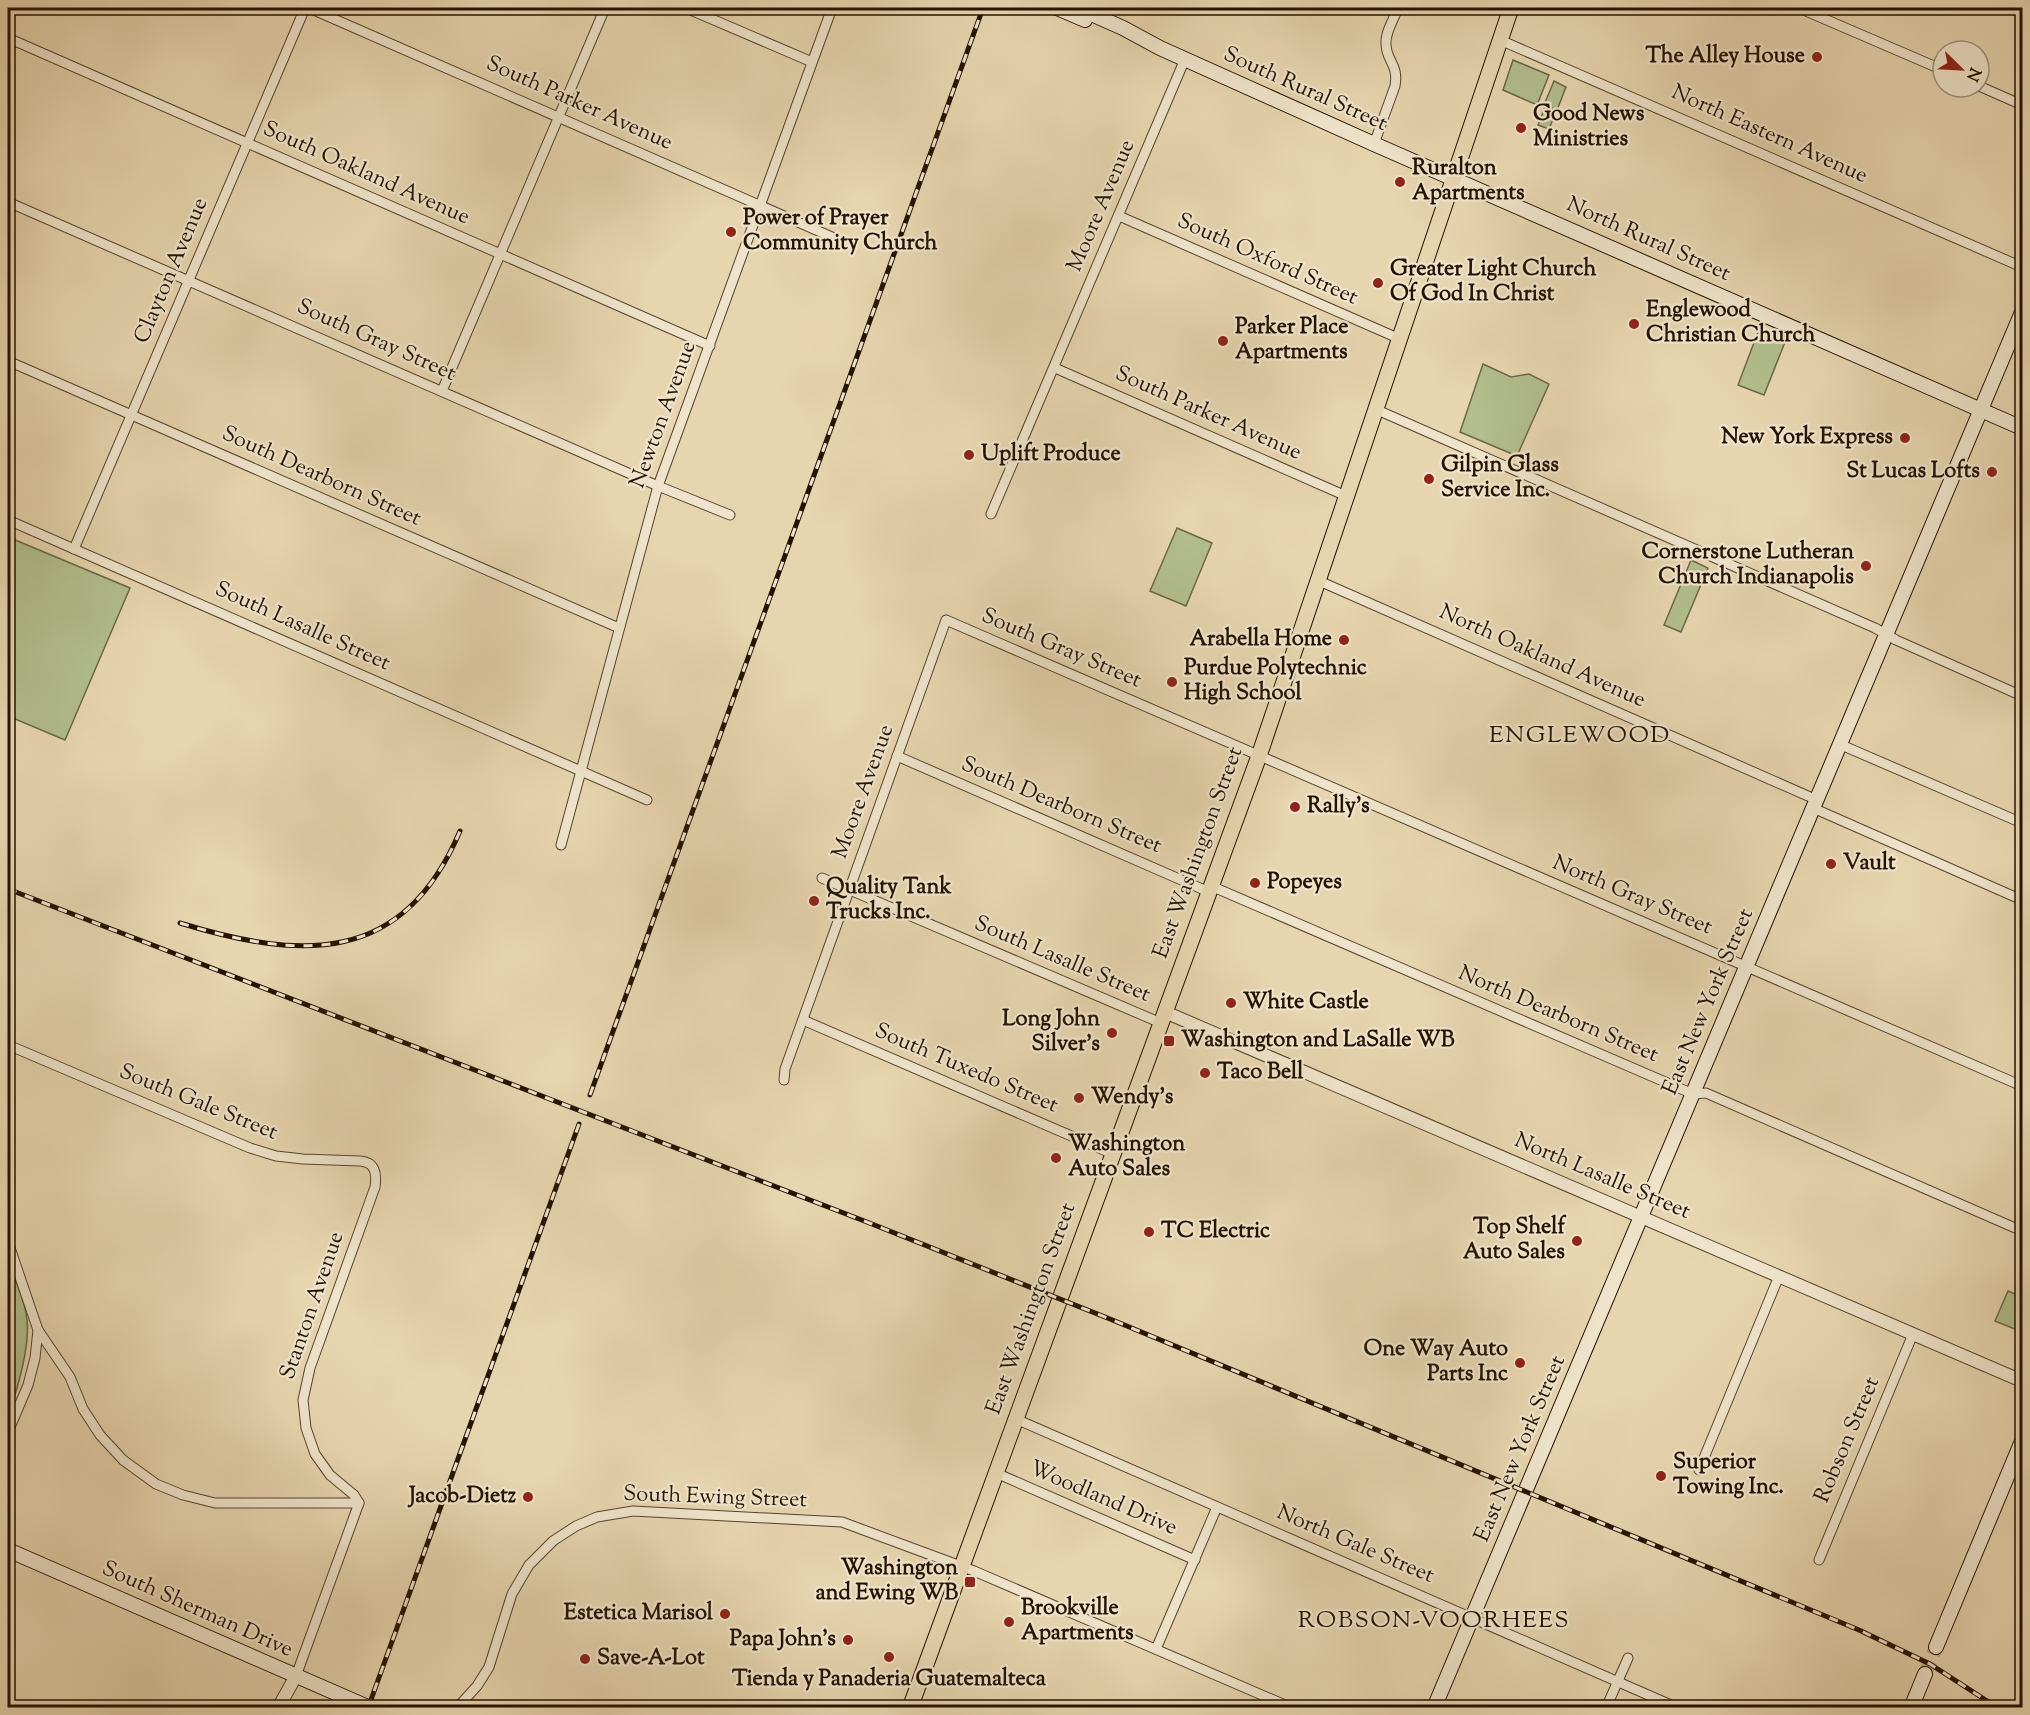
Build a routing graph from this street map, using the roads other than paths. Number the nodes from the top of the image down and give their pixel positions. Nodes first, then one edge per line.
1 (307, 8) edge
2 (605, 8) edge
3 (686, 8) edge
4 (832, 8) edge
5 (1057, 8) edge
6 (1078, 8) edge
7 (1398, 8) edge
8 (1511, 8) edge
9 (1799, 8) edge
10 (8, 38) edge
11 (1141, 39) junction
12 (1500, 40) junction
13 (1185, 59) junction
14 (812, 62) junction
15 (1931, 65) edge
16 (1991, 91) edge
17 (2022, 105) edge
18 (559, 117) junction
19 (247, 144) junction
20 (1374, 144) junction
21 (1454, 178) junction
22 (8, 202) edge
23 (761, 205) junction
24 (1119, 216) junction
25 (832, 237) dead end
26 (501, 254) junction
27 (2022, 267) edge
28 (189, 281) junction
29 (2022, 312) edge
30 (1400, 339) junction
31 (710, 346) junction
32 (8, 361) edge
33 (1055, 368) junction
34 (442, 391) junction
35 (1375, 409) junction
36 (1981, 410) junction
37 (132, 415) junction
38 (2022, 428) edge
39 (658, 486) junction
40 (1346, 496) junction
41 (991, 514) dead end
42 (730, 515) dead end
43 (8, 520) edge
44 (74, 549) junction
45 (1317, 580) junction
46 (946, 620) joint
47 (619, 628) junction
48 (1885, 634) junction
49 (2022, 684) edge
50 (2020, 695) edge
51 (1839, 744) junction
52 (897, 756) junction
53 (1259, 756) junction
54 (580, 770) junction
55 (647, 800) dead end
56 (1815, 804) junction
57 (2022, 823) edge
58 (561, 845) dead end
59 (822, 878) dead end
60 (1210, 889) junction
61 (849, 890) junction
62 (2022, 900) edge
63 (1746, 966) junction
64 (1163, 1018) junction
65 (803, 1020) junction
66 (8, 1045) edge
67 (784, 1080) dead end
68 (2022, 1086) edge
69 (1693, 1094) junction
70 (1113, 1154) junction
71 (376, 1173) joint
72 (1642, 1217) junction
73 (2022, 1231) edge
74 (8, 1242) edge
75 (1779, 1276) junction
76 (38, 1330) junction
77 (1913, 1334) junction
78 (2022, 1381) edge
79 (1016, 1419) junction
80 (8, 1432) edge
81 (2022, 1441) edge
82 (1699, 1470) dead end
83 (996, 1473) junction
84 (359, 1503) junction
85 (1217, 1507) junction
86 (8, 1550) edge
87 (1194, 1560) junction
88 (1819, 1560) dead end
89 (962, 1566) junction
90 (1472, 1617) junction
91 (1936, 1647) tunnel mouth
92 (1156, 1649) junction
93 (1628, 1658) dead end
94 (1925, 1674) tunnel mouth
95 (296, 1676) junction
96 (1617, 1681) junction
97 (278, 1707) edge
98 (370, 1707) edge
99 (457, 1707) edge
100 (910, 1707) edge
101 (1292, 1707) edge
102 (1434, 1707) edge
103 (1606, 1707) edge
104 (1678, 1707) edge
105 (1911, 1707) edge

1 - 18 street, South Parker Avenue
1 - 19 street, Clayton Avenue
2 - 18 street
3 - 14 street
4 - 14 street, Newton Avenue
5 - 11 main road, South Rural Street
6 - 11 main road, South Rural Street
7 - 20 street
8 - 12 main road, East Washington Street
9 - 15 street
10 - 19 street, South Oakland Avenue
11 - 13 main road, South Rural Street
12 - 21 main road, East Washington Street
12 - 27 street, North Eastern Avenue
13 - 20 main road, South Rural Street
13 - 24 street, Moore Avenue
14 - 23 street, Newton Avenue
16 - 17 street
18 - 23 street, South Parker Avenue
18 - 26 street
19 - 26 street, South Oakland Avenue
19 - 28 street, Clayton Avenue
20 - 21 main road, South Rural Street
21 - 30 main road, East Washington Street
21 - 36 main road, North Rural Street
22 - 28 street, South Gray Street
23 - 25 street, South Parker Avenue
23 - 31 street, Newton Avenue
24 - 30 street, South Oxford Street
24 - 33 street, Moore Avenue
26 - 31 street, South Oakland Avenue
26 - 34 street
28 - 34 street, South Gray Street
28 - 37 street, Clayton Avenue
29 - 36 main road, East New York Street
30 - 35 main road, East Washington Street
31 - 39 street, Newton Avenue
32 - 37 street, South Dearborn Street
33 - 40 street, South Parker Avenue
33 - 41 street, Moore Avenue
34 - 39 street, South Gray Street
35 - 40 main road, East Washington Street
35 - 48 street
36 - 38 main road, North Rural Street
36 - 48 main road, East New York Street
37 - 44 street, Clayton Avenue
37 - 47 street, South Dearborn Street
39 - 42 street, South Gray Street
39 - 47 street, Newton Avenue
40 - 45 main road, East Washington Street
43 - 44 street, South Lasalle Street
44 - 54 street, South Lasalle Street
45 - 53 main road, East Washington Street
45 - 56 street, North Oakland Avenue
46 - 52 street, Moore Avenue
46 - 53 street, South Gray Street
47 - 54 street, Newton Avenue
48 - 50 street
48 - 51 main road, East New York Street
49 - 50 street
51 - 56 main road, East New York Street
51 - 57 street
52 - 60 street, South Dearborn Street
52 - 61 street, Moore Avenue
53 - 60 main road, East Washington Street
53 - 63 street, North Gray Street
54 - 55 street, South Lasalle Street
54 - 58 street, Newton Avenue
56 - 62 street, North Oakland Avenue
56 - 63 main road, East New York Street
59 - 61 street, South Lasalle Street
60 - 64 main road, East Washington Street
60 - 69 street, North Dearborn Street
61 - 64 street, South Lasalle Street
61 - 65 street, Moore Avenue
63 - 68 street, North Gray Street
63 - 69 main road, East New York Street
64 - 70 main road, East Washington Street
64 - 72 street, North Lasalle Street
65 - 67 street, Moore Avenue
65 - 70 street, South Tuxedo Street
66 - 71 street, South Gale Street
69 - 72 main road, East New York Street
69 - 73 street, North Dearborn Street
70 - 79 main road, East Washington Street
71 - 84 street, Stanton Avenue
72 - 75 street, North Lasalle Street
72 - 90 main road, East New York Street
74 - 76 street
75 - 77 street, North Lasalle Street
75 - 82 street
76 - 80 street
76 - 84 street
77 - 78 street, North Lasalle Street
77 - 88 street, Robson Street
79 - 83 main road, East Washington Street
79 - 85 street, North Gale Street
81 - 91 main road
83 - 87 street, Woodland Drive
83 - 89 main road, East Washington Street
84 - 95 street
85 - 87 street
85 - 90 street, North Gale Street
86 - 95 main road, South Sherman Drive
87 - 92 street
89 - 92 street, South Ewing Street
89 - 99 street, South Ewing Street
89 - 100 main road, East Washington Street
90 - 96 street, North Gale Street
90 - 102 main road, East New York Street
92 - 101 street, South Ewing Street
93 - 96 street
94 - 105 main road
95 - 97 street
95 - 98 main road, South Sherman Drive
96 - 103 street
96 - 104 street, North Gale Street

